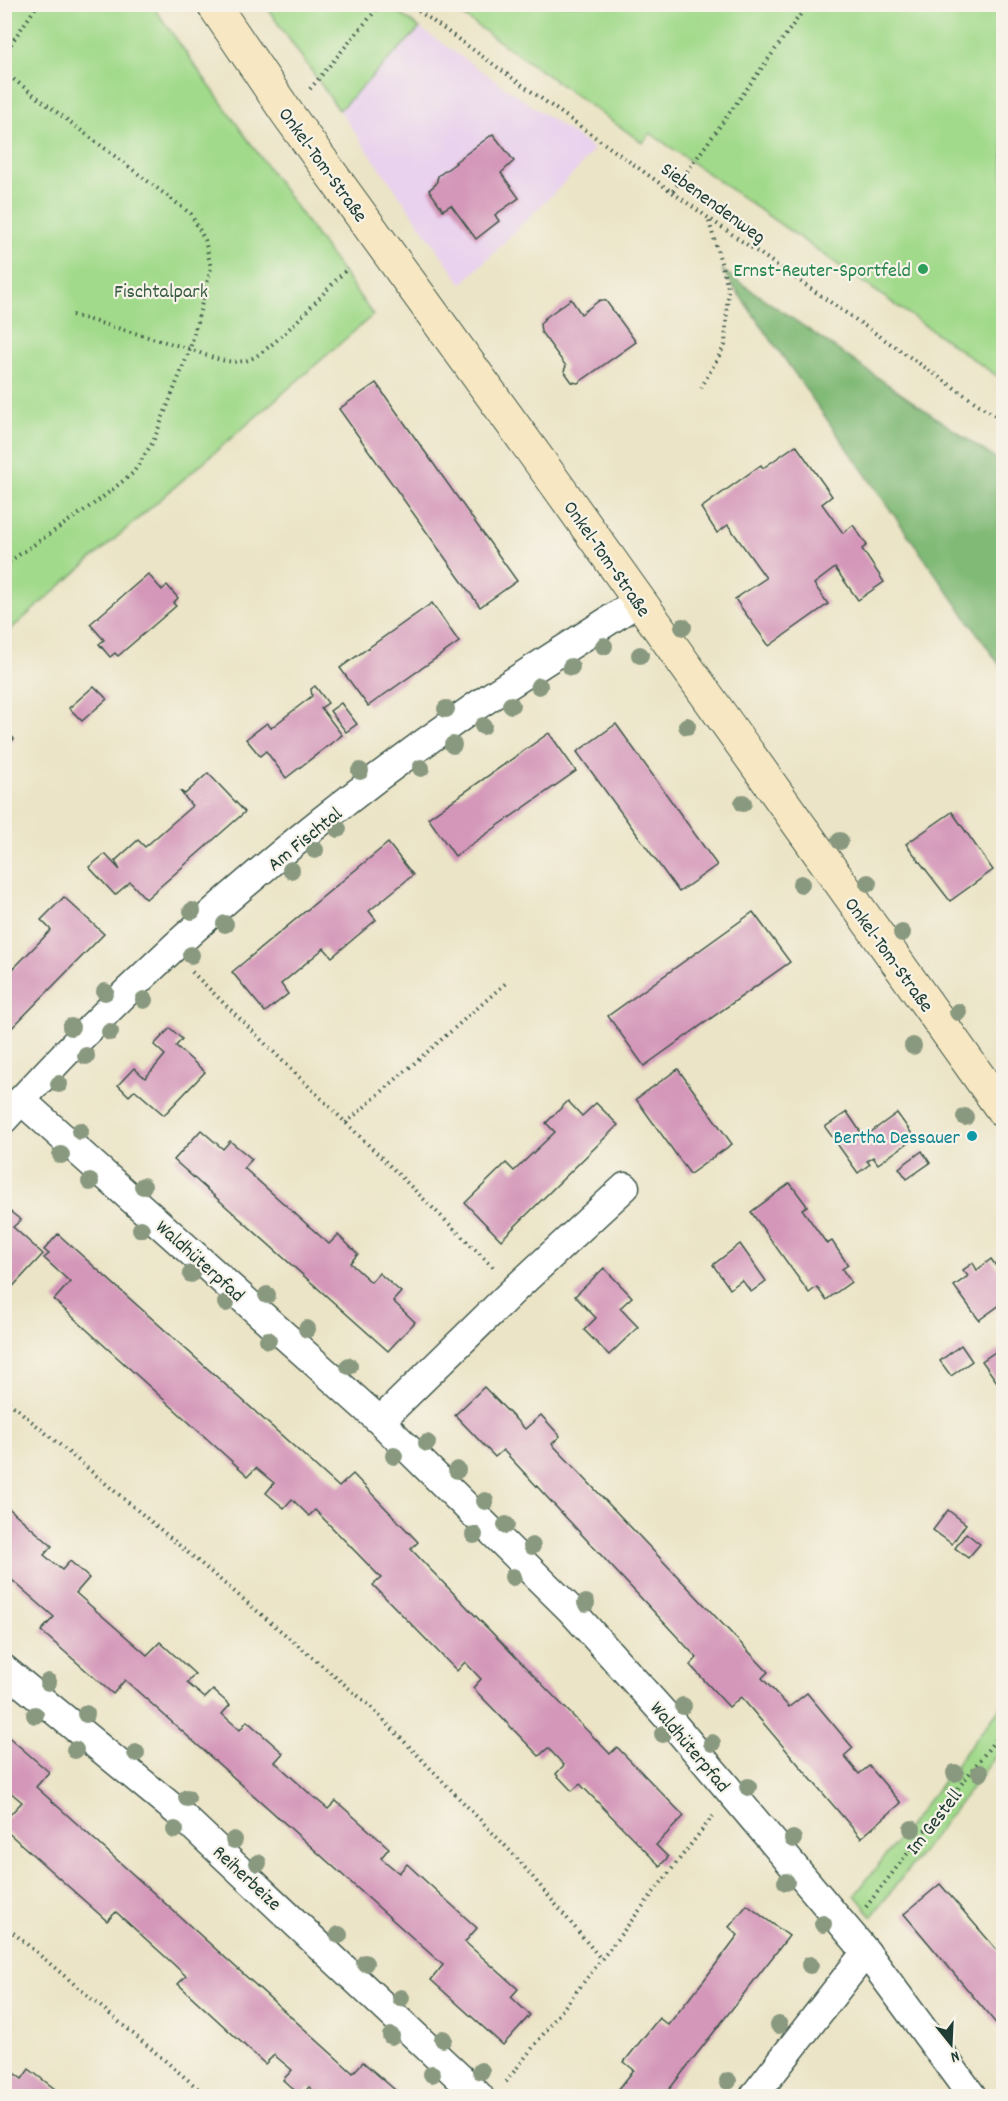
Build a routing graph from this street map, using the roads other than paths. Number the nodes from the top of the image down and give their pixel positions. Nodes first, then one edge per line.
1 (213, 4) edge
2 (639, 602) junction
3 (13, 1110) edge
4 (1004, 1112) edge
5 (625, 1187) dead end
6 (380, 1420) junction
7 (4, 1669) edge
8 (866, 1952) junction
9 (491, 2092) edge
10 (754, 2097) edge
11 (972, 2097) edge

1 - 2 main road, Onkel-Tom-Straße
2 - 3 street, Am Fischtal
2 - 4 main road, Onkel-Tom-Straße
3 - 6 street, Waldhüterpfad
5 - 6 street
6 - 8 street, Waldhüterpfad
7 - 9 street, Reiherbeize
8 - 10 street
8 - 11 street, Waldhüterpfad

